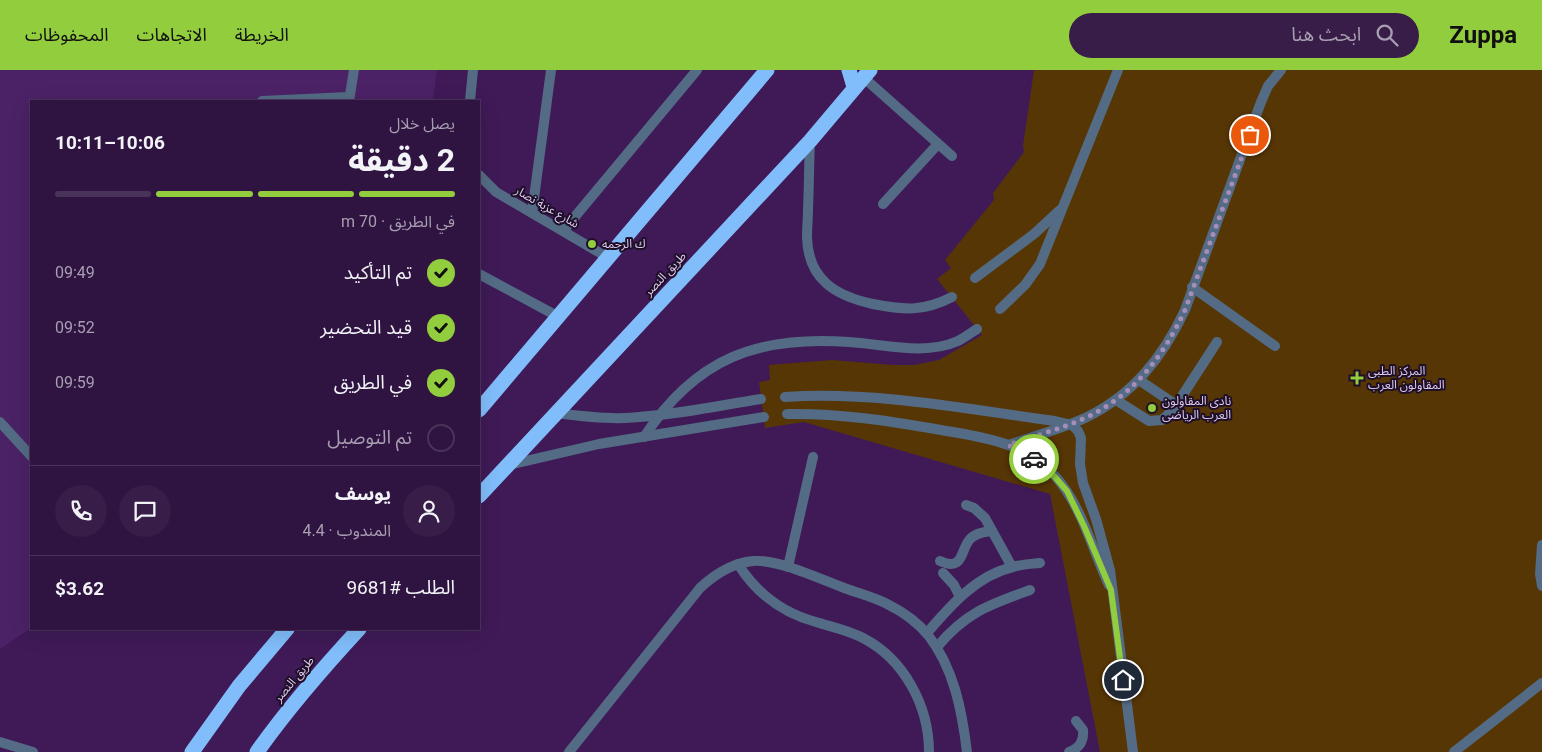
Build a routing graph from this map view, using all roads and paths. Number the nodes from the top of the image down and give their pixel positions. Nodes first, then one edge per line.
1 (354, 70) edge
2 (473, 70) edge
3 (551, 70) edge
4 (697, 70) edge
5 (767, 70) edge
6 (850, 70) edge
7 (1118, 70) edge
8 (1281, 70) edge
9 (862, 78) edge
10 (349, 99) edge
11 (306, 100) edge
12 (470, 100) edge
13 (810, 141) junction
14 (938, 144) junction
15 (952, 156) dead end
16 (480, 176) edge
17 (883, 204) dead end
18 (1061, 210) junction
19 (532, 213) junction
20 (563, 231) junction
21 (607, 257) junction
22 (480, 275) edge
23 (975, 278) dead end
24 (1192, 288) junction
25 (952, 297) dead end
26 (1000, 309) dead end
27 (559, 317) junction
28 (977, 329) dead end
29 (1216, 342) dead end
30 (1275, 346) dead end
31 (1139, 380) junction
32 (825, 396) junction
33 (785, 397) dead end
34 (761, 399) dead end
35 (1116, 400) junction
36 (1176, 404) junction
37 (480, 409) edge
38 (556, 413) junction
39 (787, 414) dead end
40 (824, 414) junction
41 (658, 415) junction
42 (764, 417) dead end
43 (0, 422) edge
44 (1069, 424) junction
45 (644, 437) junction
46 (1008, 445) junction
47 (30, 455) edge
48 (813, 457) dead end
49 (505, 466) junction
50 (480, 495) edge
51 (966, 505) dead end
52 (992, 530) junction
53 (1542, 545) edge
54 (940, 561) dead end
55 (1040, 563) dead end
56 (738, 564) junction
57 (788, 567) junction
58 (1012, 567) junction
59 (943, 573) dead end
60 (1542, 586) edge
61 (1030, 590) dead end
62 (1111, 590) junction
63 (960, 597) junction
64 (287, 630) edge
65 (358, 630) edge
66 (927, 633) junction
67 (937, 647) junction
68 (1542, 683) edge
69 (1076, 721) dead end
70 (0, 742) edge
71 (33, 752) edge
72 (192, 752) edge
73 (257, 752) edge
74 (570, 752) edge
75 (930, 752) edge
76 (967, 752) edge
77 (1069, 752) edge
78 (1133, 752) edge
79 (1454, 752) edge

1 - 10 street
2 - 12 street
3 - 19 street
4 - 20 street
5 - 21 highway
6 - 9 highway
7 - 18 street
8 - 24 street
9 - 13 highway, طريق النصر
9 - 14 street
10 - 11 street
13 - 25 street
13 - 38 highway, طريق النصر
14 - 15 street
14 - 17 street
16 - 19 street, شارع عزبة نصار
18 - 23 street
18 - 26 street
19 - 20 street, شارع عزبة نصار
20 - 21 street, شارع عزبة نصار
21 - 27 highway
22 - 27 street
24 - 30 street
24 - 31 street
27 - 37 highway
28 - 41 street
29 - 36 street
31 - 35 street
31 - 36 street
32 - 33 street
32 - 40 street
32 - 44 street
34 - 41 street
35 - 36 street
35 - 44 street
38 - 41 street
38 - 49 highway, طريق النصر
39 - 40 street
40 - 46 street
41 - 45 street
42 - 45 street
43 - 47 street
44 - 46 street
44 - 62 street
45 - 49 street
46 - 62 street
48 - 57 street
49 - 50 highway, طريق النصر
51 - 52 street
52 - 54 street
52 - 58 street
53 - 60 street
55 - 58 street
56 - 57 street
56 - 74 street
56 - 75 street
57 - 66 street
58 - 63 street
59 - 63 street
61 - 67 street
62 - 78 street
63 - 66 street
64 - 72 highway
65 - 73 highway, طريق النصر
66 - 67 street
67 - 76 street
68 - 79 street
69 - 77 street
70 - 71 street

